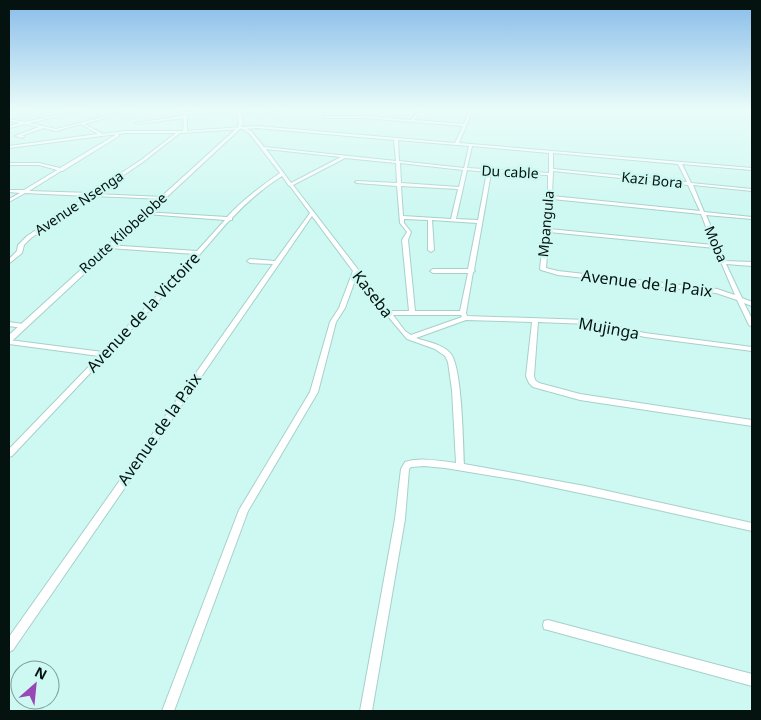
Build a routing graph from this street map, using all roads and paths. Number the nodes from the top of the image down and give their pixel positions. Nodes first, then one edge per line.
1 (41, 143) edge
2 (52, 143) edge
3 (106, 143) edge
4 (165, 143) edge
5 (224, 143) edge
6 (259, 143) edge
7 (396, 143) edge
8 (452, 143) edge
9 (457, 143) joint
10 (471, 145) junction
11 (9, 147) edge
12 (263, 148) junction
13 (50, 149) dead end
14 (551, 152) junction
15 (344, 158) junction
16 (397, 162) junction
17 (678, 162) junction
18 (9, 164) edge
19 (466, 168) junction
20 (752, 169) edge
21 (62, 170) junction
22 (489, 171) junction
23 (550, 172) junction
24 (282, 174) junction
25 (357, 182) dead end
26 (397, 184) junction
27 (690, 184) junction
28 (290, 185) junction
29 (461, 188) junction
30 (752, 190) edge
31 (9, 191) edge
32 (25, 191) junction
33 (92, 194) junction
34 (550, 197) junction
35 (162, 198) junction
36 (9, 201) edge
37 (702, 212) junction
38 (146, 213) junction
39 (312, 213) junction
40 (401, 217) junction
41 (430, 218) junction
42 (752, 218) edge
43 (230, 219) junction
44 (453, 220) junction
45 (480, 222) junction
46 (545, 230) junction
47 (109, 246) junction
48 (718, 247) junction
49 (431, 250) dead end
50 (200, 253) junction
51 (9, 261) edge
52 (250, 261) dead end
53 (724, 262) junction
54 (276, 263) junction
55 (752, 264) edge
56 (543, 266) joint
57 (433, 270) dead end
58 (356, 271) junction
59 (472, 271) junction
60 (737, 297) junction
61 (752, 304) edge
62 (412, 312) junction
63 (388, 313) junction
64 (464, 316) junction
65 (535, 321) junction
66 (9, 324) edge
67 (752, 325) edge
68 (23, 326) junction
69 (409, 338) junction
70 (9, 340) edge
71 (752, 349) edge
72 (103, 354) junction
73 (752, 423) edge
74 (9, 454) edge
75 (460, 467) junction
76 (752, 527) edge
77 (548, 625) dead end
78 (9, 646) edge
79 (752, 680) edge
80 (168, 711) edge
81 (366, 711) edge

1 - 11 street
2 - 13 street
3 - 21 street
4 - 33 street, Avenue Nsenga
5 - 35 street, Route Kilobelobe
6 - 12 street, Kaseba
7 - 16 street
8 - 9 street
9 - 10 street
10 - 14 street
10 - 19 street
12 - 15 street, Du cable
12 - 24 street, Kaseba
14 - 17 street
14 - 23 street, Mpangula
15 - 16 street, Du cable
15 - 28 street
16 - 19 street, Du cable
16 - 26 street
17 - 20 street
17 - 27 street, Moba
18 - 21 street
19 - 22 street, Du cable
19 - 29 street
21 - 32 street
22 - 23 street, Du cable
22 - 45 street
23 - 27 street, Kazi Bora
23 - 34 street, Mpangula
24 - 28 street, Kaseba
24 - 43 street, Avenue de la Victoire
25 - 26 street
26 - 29 street
26 - 40 street
27 - 30 street, Kazi Bora
27 - 37 street, Moba
28 - 39 street, Kaseba
29 - 44 street
31 - 32 street
32 - 33 street
32 - 36 street
33 - 35 street
33 - 51 street, Avenue Nsenga
34 - 37 street
34 - 46 street, Mpangula
35 - 38 street, Route Kilobelobe
37 - 42 street
37 - 48 street, Moba
38 - 43 street
38 - 47 street, Route Kilobelobe
39 - 54 street, Avenue de la Paix
39 - 58 street, Kaseba
40 - 41 street
40 - 62 street
41 - 44 street
41 - 49 street
43 - 50 street, Avenue de la Victoire
44 - 45 street
45 - 59 street
46 - 48 street
46 - 56 street, Mpangula
47 - 50 street
47 - 68 street, Route Kilobelobe
48 - 53 street, Moba
50 - 72 street, Avenue de la Victoire
52 - 54 street
53 - 55 street
53 - 60 street, Moba
54 - 78 street, Avenue de la Paix
56 - 60 street, Avenue de la Paix
57 - 59 street
58 - 63 street, Kaseba
58 - 80 street
59 - 64 street
60 - 61 street, Avenue de la Paix
60 - 67 street, Moba
62 - 63 street, Mujinga
62 - 64 street, Mujinga
63 - 69 street, Kaseba
64 - 65 street, Mujinga
64 - 69 street
65 - 71 street, Mujinga
65 - 73 street
66 - 68 street
68 - 70 street, Route Kilobelobe
69 - 75 street
70 - 72 street
72 - 74 street, Avenue de la Victoire
75 - 76 street
75 - 81 street
77 - 79 street

